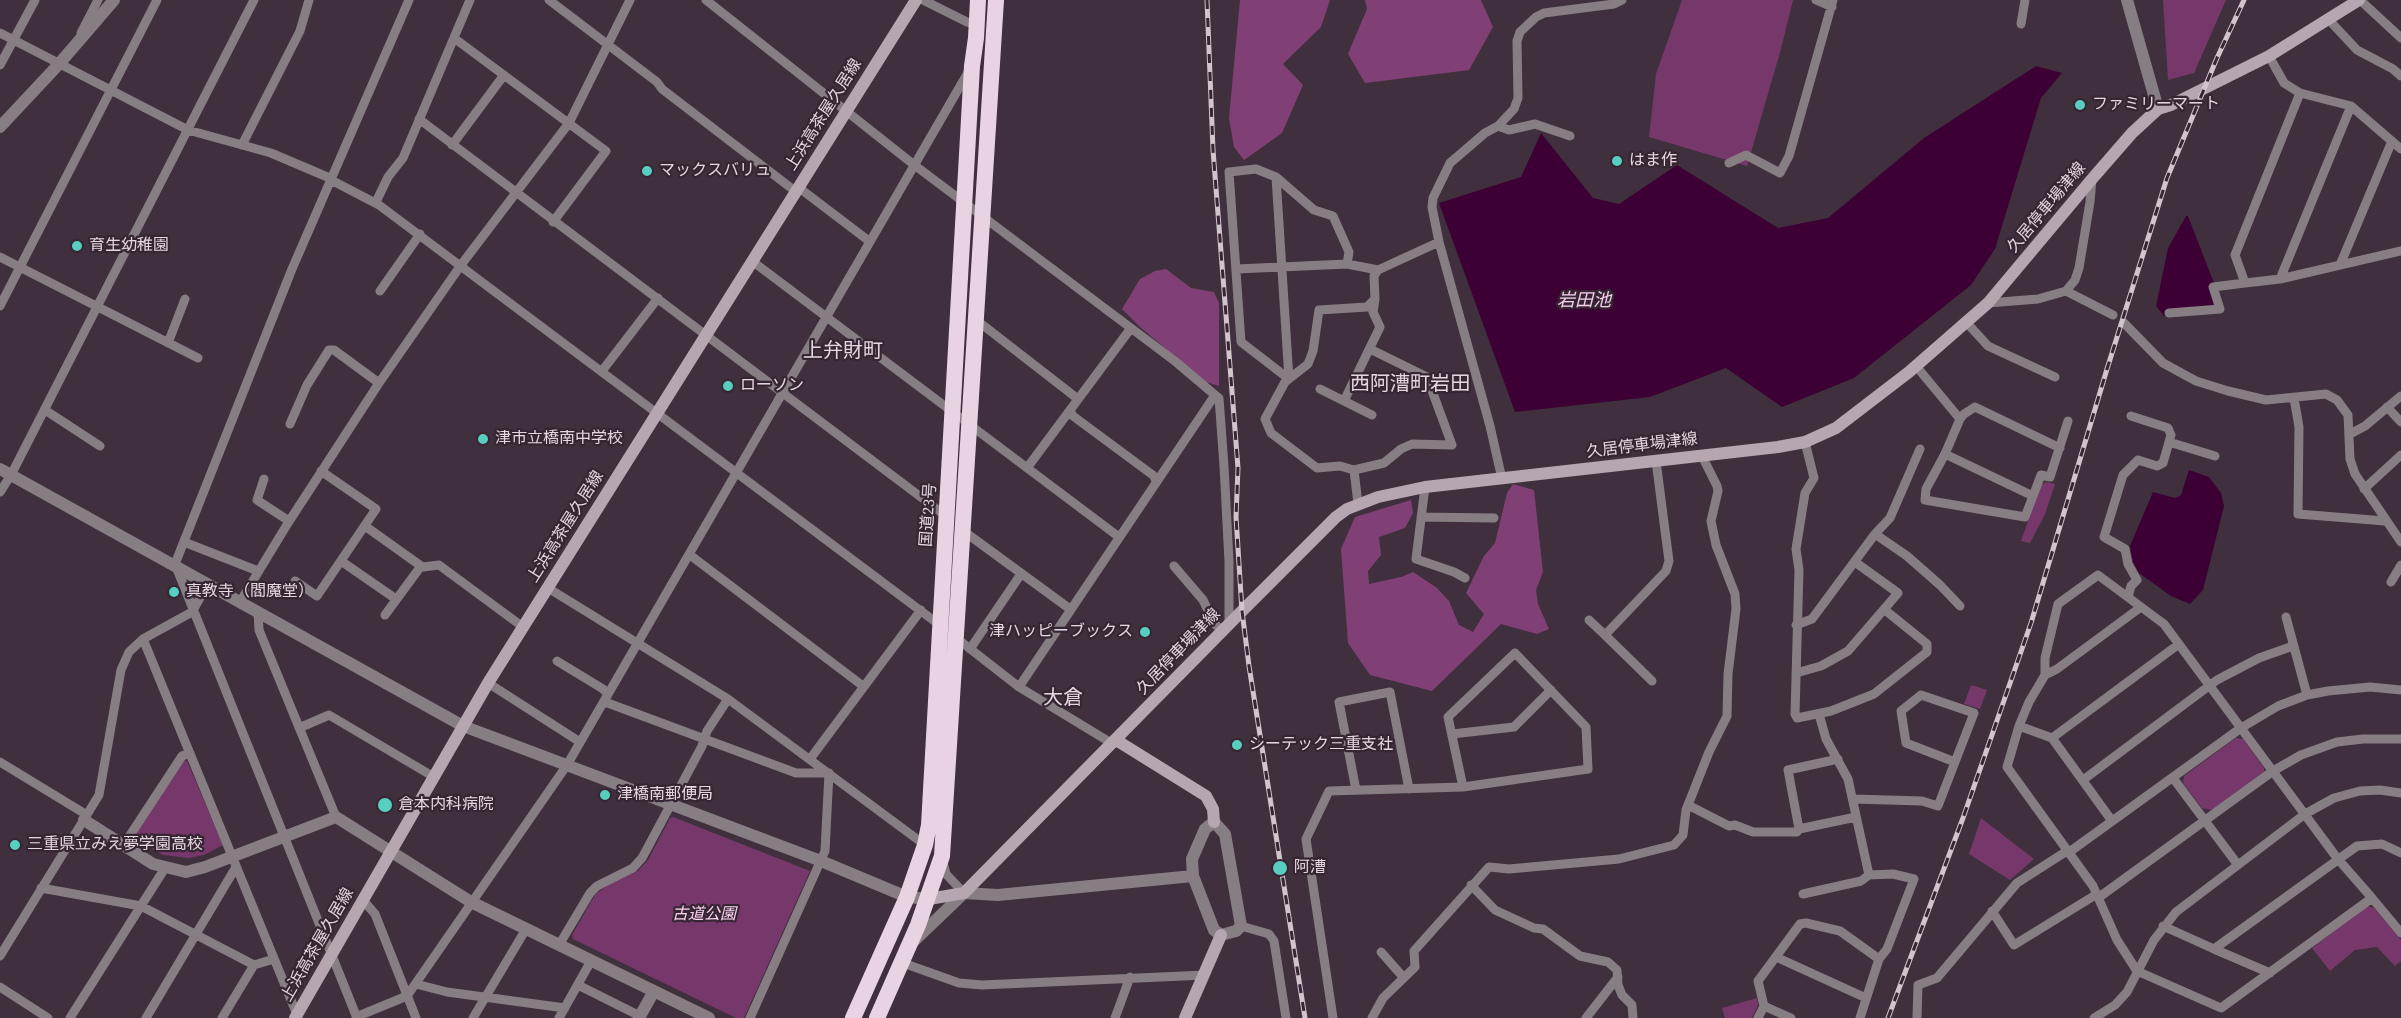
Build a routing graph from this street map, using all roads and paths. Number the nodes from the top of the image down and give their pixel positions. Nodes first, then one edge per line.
1 (36, 0) edge
2 (98, 0) edge
3 (114, 0) edge
4 (157, 0) edge
5 (254, 0) edge
6 (309, 0) edge
7 (409, 0) edge
8 (470, 0) edge
9 (549, 0) edge
10 (630, 0) edge
11 (706, 0) edge
12 (916, 0) edge
13 (923, 0) edge
14 (978, 0) edge
15 (996, 0) edge
16 (1622, 0) edge
17 (1816, 0) edge
18 (2025, 0) edge
19 (2127, 0) edge
20 (2360, 0) edge
21 (1833, 4) edge
22 (2329, 20) junction
23 (2020, 24) dead end
24 (977, 25) junction
25 (2399, 32) edge
26 (0, 33) edge
27 (454, 38) junction
28 (15, 41) junction
29 (608, 45) junction
30 (74, 47) junction
31 (2269, 56) junction
32 (59, 64) junction
33 (0, 65) edge
34 (972, 66) junction
35 (504, 75) junction
36 (2401, 76) edge
37 (111, 90) junction
38 (2300, 93) junction
39 (2351, 106) junction
40 (2158, 109) junction
41 (846, 112) junction
42 (419, 119) junction
43 (569, 123) junction
44 (1498, 126) junction
45 (0, 127) edge
46 (188, 130) junction
47 (1570, 136) dead end
48 (2392, 141) junction
49 (242, 145) junction
50 (452, 145) junction
51 (2401, 149) edge
52 (1729, 163) dead end
53 (913, 165) junction
54 (1276, 177) junction
55 (2092, 179) junction
56 (331, 180) junction
57 (797, 189) junction
58 (516, 193) junction
59 (376, 202) junction
60 (965, 203) junction
61 (982, 215) junction
62 (553, 222) junction
63 (420, 234) junction
64 (869, 241) junction
65 (1439, 242) junction
66 (2401, 251) edge
67 (0, 257) edge
68 (752, 261) junction
69 (1347, 264) junction
70 (461, 265) junction
71 (2340, 265) junction
72 (1282, 266) junction
73 (20, 267) junction
74 (1236, 269) junction
75 (1378, 270) junction
76 (2280, 279) junction
77 (2245, 283) junction
78 (380, 291) dead end
79 (2066, 291) junction
80 (658, 298) junction
81 (185, 299) dead end
82 (1376, 299) junction
83 (1988, 303) junction
84 (0, 306) edge
85 (98, 307) junction
86 (2169, 313) dead end
87 (2113, 315) dead end
88 (826, 316) junction
89 (975, 319) junction
90 (1966, 323) junction
91 (2124, 323) dead end
92 (1131, 328) junction
93 (705, 336) junction
94 (168, 343) junction
95 (1370, 349) junction
96 (198, 358) dead end
97 (1916, 366) junction
98 (602, 371) junction
99 (2055, 377) dead end
100 (1289, 379) junction
101 (379, 383) junction
102 (1320, 389) dead end
103 (782, 394) junction
104 (1215, 395) junction
105 (2401, 396) edge
106 (2294, 398) junction
107 (1078, 399) junction
108 (1344, 401) junction
109 (2387, 407) junction
110 (45, 410) junction
111 (1070, 411) junction
112 (657, 412) junction
113 (954, 412) junction
114 (1372, 415) dead end
115 (2131, 416) dead end
116 (1960, 419) junction
117 (2068, 421) dead end
118 (2401, 422) edge
119 (290, 424) dead end
120 (969, 424) junction
121 (2350, 434) junction
122 (1805, 442) junction
123 (2169, 442) junction
124 (100, 446) dead end
125 (1920, 448) dead end
126 (2060, 448) junction
127 (1945, 454) junction
128 (2401, 455) edge
129 (1702, 456) junction
130 (2215, 456) dead end
131 (1656, 461) junction
132 (1028, 468) junction
133 (1354, 470) junction
134 (321, 471) junction
135 (6, 472) edge
136 (737, 473) junction
137 (264, 479) dead end
138 (1502, 479) junction
139 (1156, 481) junction
140 (1425, 487) junction
141 (2364, 489) junction
142 (0, 492) edge
143 (2033, 496) junction
144 (1358, 504) junction
145 (946, 516) junction
146 (1421, 517) junction
147 (1494, 518) dead end
148 (289, 521) junction
149 (2385, 521) junction
150 (365, 526) junction
151 (962, 530) junction
152 (1875, 534) junction
153 (1119, 537) junction
154 (184, 542) junction
155 (2401, 542) edge
156 (690, 555) junction
157 (341, 561) junction
158 (1855, 562) junction
159 (175, 564) junction
160 (2401, 565) edge
161 (421, 566) junction
162 (1174, 566) dead end
163 (258, 571) junction
164 (1021, 574) junction
165 (1466, 578) dead end
166 (296, 581) dead end
167 (2391, 582) dead end
168 (208, 584) junction
169 (548, 588) junction
170 (2128, 597) junction
171 (396, 599) junction
172 (240, 602) junction
173 (1960, 606) dead end
174 (2141, 607) junction
175 (1070, 609) junction
176 (921, 610) junction
177 (1885, 610) junction
178 (192, 612) junction
179 (258, 612) junction
180 (385, 615) dead end
181 (2286, 617) dead end
182 (1589, 620) dead end
183 (1796, 625) junction
184 (940, 626) junction
185 (523, 627) junction
186 (1226, 628) junction
187 (1605, 635) junction
188 (955, 637) junction
189 (143, 639) junction
190 (2179, 644) junction
191 (638, 646) junction
192 (2293, 646) junction
193 (970, 649) junction
194 (557, 661) dead end
195 (1796, 673) junction
196 (2045, 675) junction
197 (1652, 681) dead end
198 (488, 683) junction
199 (863, 686) junction
200 (2210, 686) junction
201 (1019, 687) junction
202 (1551, 690) junction
203 (2401, 690) edge
204 (2307, 695) junction
205 (606, 698) junction
206 (728, 699) junction
207 (1819, 714) junction
208 (463, 726) junction
209 (2019, 726) junction
210 (299, 728) junction
211 (2241, 728) junction
212 (1452, 734) junction
213 (2052, 738) junction
214 (705, 739) junction
215 (2401, 739) edge
216 (580, 742) junction
217 (1114, 742) junction
218 (190, 753) junction
219 (810, 759) junction
220 (1838, 759) junction
221 (0, 762) edge
222 (1955, 762) junction
223 (567, 765) junction
224 (2273, 771) junction
225 (829, 773) junction
226 (434, 777) junction
227 (2173, 778) junction
228 (2083, 780) junction
229 (1463, 787) junction
230 (1409, 789) junction
231 (1356, 790) junction
232 (2401, 793) edge
233 (1853, 799) junction
234 (669, 805) junction
235 (1688, 805) junction
236 (2305, 814) junction
237 (336, 817) junction
238 (1856, 817) junction
239 (85, 818) junction
240 (2205, 820) junction
241 (2112, 821) junction
242 (1214, 822) junction
243 (1799, 829) junction
244 (283, 836) junction
245 (925, 845) junction
246 (123, 846) junction
247 (391, 851) junction
248 (2068, 852) junction
249 (2401, 853) edge
250 (942, 856) junction
251 (2337, 858) junction
252 (234, 861) junction
253 (821, 861) junction
254 (2238, 865) junction
255 (165, 868) junction
256 (1869, 875) junction
257 (1192, 876) junction
258 (1471, 885) junction
259 (41, 888) junction
260 (964, 893) junction
261 (1803, 894) dead end
262 (2098, 896) junction
263 (907, 897) junction
264 (2372, 898) junction
265 (928, 899) junction
266 (363, 900) junction
267 (471, 902) junction
268 (141, 906) junction
269 (1992, 911) junction
270 (1241, 926) junction
271 (2163, 926) junction
272 (526, 929) junction
273 (2401, 933) edge
274 (196, 934) junction
275 (1221, 936) junction
276 (911, 944) junction
277 (559, 945) junction
278 (2214, 949) junction
279 (1381, 952) dead end
280 (0, 955) edge
281 (331, 955) junction
282 (1776, 957) junction
283 (274, 959) junction
284 (1879, 959) junction
285 (591, 961) junction
286 (903, 963) junction
287 (254, 965) junction
288 (2138, 971) junction
289 (2270, 973) junction
290 (1205, 975) junction
291 (1130, 977) junction
292 (1618, 977) junction
293 (1404, 978) junction
294 (416, 984) junction
295 (578, 985) junction
296 (0, 987) edge
297 (654, 991) junction
298 (407, 996) junction
299 (486, 997) junction
300 (1866, 998) junction
301 (1764, 1006) junction
302 (565, 1008) junction
303 (297, 1017) edge
304 (640, 1017) edge
305 (48, 1018) edge
306 (70, 1018) edge
307 (146, 1018) edge
308 (222, 1018) edge
309 (356, 1018) edge
310 (416, 1018) edge
311 (473, 1018) edge
312 (559, 1018) edge
313 (709, 1018) edge
314 (750, 1018) edge
315 (853, 1018) edge
316 (877, 1018) edge
317 (1115, 1018) edge
318 (1185, 1018) edge
319 (1286, 1018) edge
320 (1333, 1018) edge
321 (1372, 1018) edge
322 (1586, 1018) edge
323 (1634, 1018) edge
324 (1758, 1018) edge
325 (1791, 1018) edge
326 (1860, 1018) edge
327 (1917, 1018) edge
328 (2094, 1018) edge

1 - 28 street
2 - 30 street
3 - 30 street
4 - 37 street
5 - 46 street
6 - 49 street
7 - 56 street
8 - 27 street
9 - 29 street
10 - 29 street
11 - 41 street
12 - 41 main road, 上浜高茶屋久居線
13 - 24 street
14 - 24 highway, 国道23号
15 - 61 highway, 国道23号
16 - 44 street
17 - 21 street
18 - 23 street
19 - 40 street
20 - 22 main road, 久居停車場津線
20 - 25 street
21 - 52 street
22 - 31 main road, 久居停車場津線
22 - 36 street
24 - 34 highway, 国道23号
26 - 28 street
27 - 35 street
27 - 42 street
28 - 32 street
28 - 33 street
29 - 43 street
29 - 57 street
30 - 32 street
31 - 38 street
31 - 40 main road, 久居停車場津線
32 - 37 street
32 - 45 street
34 - 53 street
34 - 60 highway, 国道23号
35 - 43 street
35 - 50 street
37 - 46 street
37 - 73 street
38 - 39 street
38 - 77 street
39 - 48 street
39 - 76 street
40 - 55 main road, 久居停車場津線
41 - 53 street
41 - 57 main road, 上浜高茶屋久居線
42 - 50 street
42 - 59 street
43 - 58 street
43 - 62 street
44 - 47 street
44 - 65 street
46 - 49 street
46 - 85 street
48 - 51 street
48 - 71 street
49 - 56 street
50 - 58 street
53 - 60 street
53 - 64 street
54 - 69 street
54 - 72 street
54 - 74 street
55 - 79 street
55 - 83 main road, 久居停車場津線
56 - 59 street
56 - 154 street
57 - 64 street
57 - 68 main road, 上浜高茶屋久居線
58 - 62 street
58 - 70 street
59 - 63 street
60 - 61 street
60 - 113 highway, 国道23号
61 - 89 highway, 国道23号
61 - 92 street
62 - 80 street
63 - 70 street
63 - 78 street
64 - 88 street
65 - 75 street
65 - 138 street
66 - 71 street
67 - 73 street
68 - 88 street
68 - 93 main road, 上浜高茶屋久居線
69 - 72 street
69 - 75 street
70 - 98 street
70 - 101 street
71 - 76 street
72 - 74 street
72 - 100 street
73 - 84 street
73 - 85 street
74 - 100 street
75 - 82 street
76 - 77 street
77 - 86 street
79 - 83 street
79 - 87 street
80 - 93 street
80 - 98 street
81 - 94 street
82 - 95 street
82 - 100 street
83 - 90 main road, 久居停車場津線
85 - 94 street
85 - 110 street
88 - 103 street
88 - 113 street
89 - 107 street
89 - 120 highway, 国道23号
90 - 97 main road, 久居停車場津線
90 - 99 street
91 - 106 street
92 - 104 street
92 - 107 street
93 - 103 street
93 - 112 main road, 上浜高茶屋久居線
94 - 96 street
95 - 108 street
95 - 133 street
97 - 116 street
97 - 122 main road, 久居停車場津線
98 - 112 street
100 - 133 street
101 - 119 street
101 - 134 street
102 - 108 street
103 - 136 street
103 - 145 street
104 - 139 street
104 - 186 street
105 - 109 street
106 - 121 street
106 - 149 street
107 - 111 street
108 - 114 street
109 - 118 street
109 - 121 street
110 - 124 street
110 - 135 street
111 - 132 street
111 - 139 street
112 - 136 street
112 - 169 main road, 上浜高茶屋久居線
113 - 120 street
113 - 145 highway, 国道23号
115 - 123 street
116 - 126 street
116 - 127 street
117 - 126 street
120 - 132 street
120 - 151 highway, 国道23号
121 - 141 street
122 - 129 main road, 久居停車場津線
122 - 183 street
123 - 130 street
123 - 170 street
125 - 152 street
126 - 143 street
127 - 143 street
127 - 143 street
128 - 141 street
129 - 131 main road, 久居停車場津線
129 - 235 street
131 - 138 main road, 久居停車場津線
131 - 187 street
132 - 153 street
133 - 144 street
134 - 148 street
134 - 150 street
135 - 142 street
135 - 159 street
136 - 156 street
136 - 176 street
137 - 148 street
138 - 140 main road, 久居停車場津線
139 - 153 street
140 - 144 main road, 久居停車場津線
140 - 146 street
141 - 149 street
144 - 186 main road, 久居停車場津線
145 - 184 highway, 国道23号
146 - 147 street
146 - 165 street
148 - 163 street
149 - 155 street
150 - 157 street
150 - 161 street
151 - 164 street
151 - 188 highway, 国道23号
152 - 158 street
152 - 173 street
153 - 175 street
154 - 159 street
154 - 163 street
156 - 191 street
156 - 199 street
157 - 166 street
157 - 171 street
158 - 177 street
158 - 183 street
159 - 168 street
159 - 178 street
160 - 167 street
161 - 171 street
161 - 185 street
162 - 186 street
163 - 172 street
164 - 175 street
164 - 193 street
168 - 172 street
168 - 178 street
169 - 185 main road, 上浜高茶屋久居線
169 - 191 street
170 - 174 street
170 - 196 street
171 - 180 street
172 - 179 street
174 - 190 street
174 - 196 street
175 - 201 street
176 - 184 street
176 - 199 street
177 - 195 street
177 - 207 street
178 - 189 street
178 - 244 street
179 - 208 street
179 - 210 street
181 - 192 street
182 - 187 street
183 - 195 street
184 - 188 street
184 - 245 highway, 国道23号
185 - 198 main road, 上浜高茶屋久居線
186 - 217 main road, 久居停車場津線
187 - 197 street
188 - 193 street
188 - 250 highway, 国道23号
189 - 218 street
189 - 239 street
190 - 200 street
190 - 213 street
191 - 205 street
191 - 206 street
192 - 200 street
192 - 204 street
193 - 201 street
194 - 205 street
195 - 207 street
196 - 209 street
198 - 208 main road, 上浜高茶屋久居線
198 - 216 street
199 - 219 street
200 - 211 street
200 - 228 street
201 - 217 street
202 - 212 street
202 - 212 street
202 - 229 street
203 - 204 street
204 - 211 street
205 - 214 street
205 - 216 street
206 - 214 street
206 - 219 street
207 - 220 street
208 - 223 street
208 - 226 main road, 上浜高茶屋久居線
209 - 213 street
209 - 248 street
210 - 226 street
210 - 237 street
211 - 224 street
211 - 227 street
212 - 229 street
213 - 228 street
214 - 225 street
214 - 234 street
215 - 224 street
216 - 223 street
217 - 242 main road
217 - 260 main road, 久居停車場津線
218 - 246 street
218 - 252 street
219 - 225 street
220 - 233 street
220 - 243 street
221 - 239 street
222 - 222 street
222 - 233 street
223 - 234 street
223 - 267 street
224 - 236 street
224 - 240 street
225 - 245 street
225 - 253 street
226 - 247 main road, 上浜高茶屋久居線
227 - 240 street
227 - 241 street
228 - 241 street
229 - 230 street
230 - 231 street
230 - 231 street
231 - 320 street
232 - 236 street
233 - 238 street
234 - 253 street
234 - 277 street
235 - 243 street
235 - 258 street
236 - 251 street
236 - 254 street
237 - 244 street
237 - 247 street
238 - 243 street
238 - 256 street
239 - 246 street
239 - 259 street
240 - 254 street
240 - 262 street
241 - 248 street
242 - 257 street
242 - 270 street
244 - 252 street
244 - 281 street
245 - 263 highway, 国道23号
246 - 255 street
247 - 266 main road, 上浜高茶屋久居線
247 - 267 street
248 - 262 street
248 - 269 street
249 - 251 street
250 - 260 street
250 - 265 highway, 国道23号
251 - 264 street
251 - 278 street
252 - 255 street
252 - 274 street
252 - 283 street
253 - 263 street
253 - 314 street
254 - 271 street
255 - 268 street
256 - 261 street
256 - 284 street
257 - 260 street
257 - 275 street
258 - 292 street
258 - 293 street
259 - 268 street
259 - 280 street
260 - 265 main road
260 - 276 street
262 - 269 street
262 - 288 street
263 - 265 street
263 - 315 highway, 国道23号
264 - 273 street
264 - 289 street
265 - 276 highway, 国道23号
266 - 281 main road, 上浜高茶屋久居線
266 - 298 street
267 - 272 street
267 - 294 street
268 - 274 street
268 - 306 street
269 - 327 street
270 - 275 street
270 - 319 street
271 - 278 street
271 - 288 street
272 - 277 street
272 - 299 street
274 - 287 street
274 - 307 street
275 - 290 main road
276 - 286 highway, 国道23号
277 - 285 street
278 - 289 street
279 - 293 street
281 - 303 main road, 上浜高茶屋久居線
281 - 309 street
282 - 284 street
282 - 300 street
282 - 301 street
283 - 287 street
283 - 303 street
284 - 300 street
285 - 295 street
285 - 297 street
286 - 291 street
286 - 316 highway, 国道23号
287 - 308 street
288 - 289 street
288 - 328 street
290 - 291 street
290 - 318 main road
291 - 317 street
292 - 322 street
292 - 323 street
293 - 321 street
294 - 298 street
294 - 299 street
295 - 302 street
295 - 304 street
296 - 305 street
297 - 304 street
297 - 313 street
298 - 309 street
298 - 310 street
299 - 302 street
299 - 311 street
300 - 326 street
301 - 324 street
301 - 325 street
302 - 312 street

